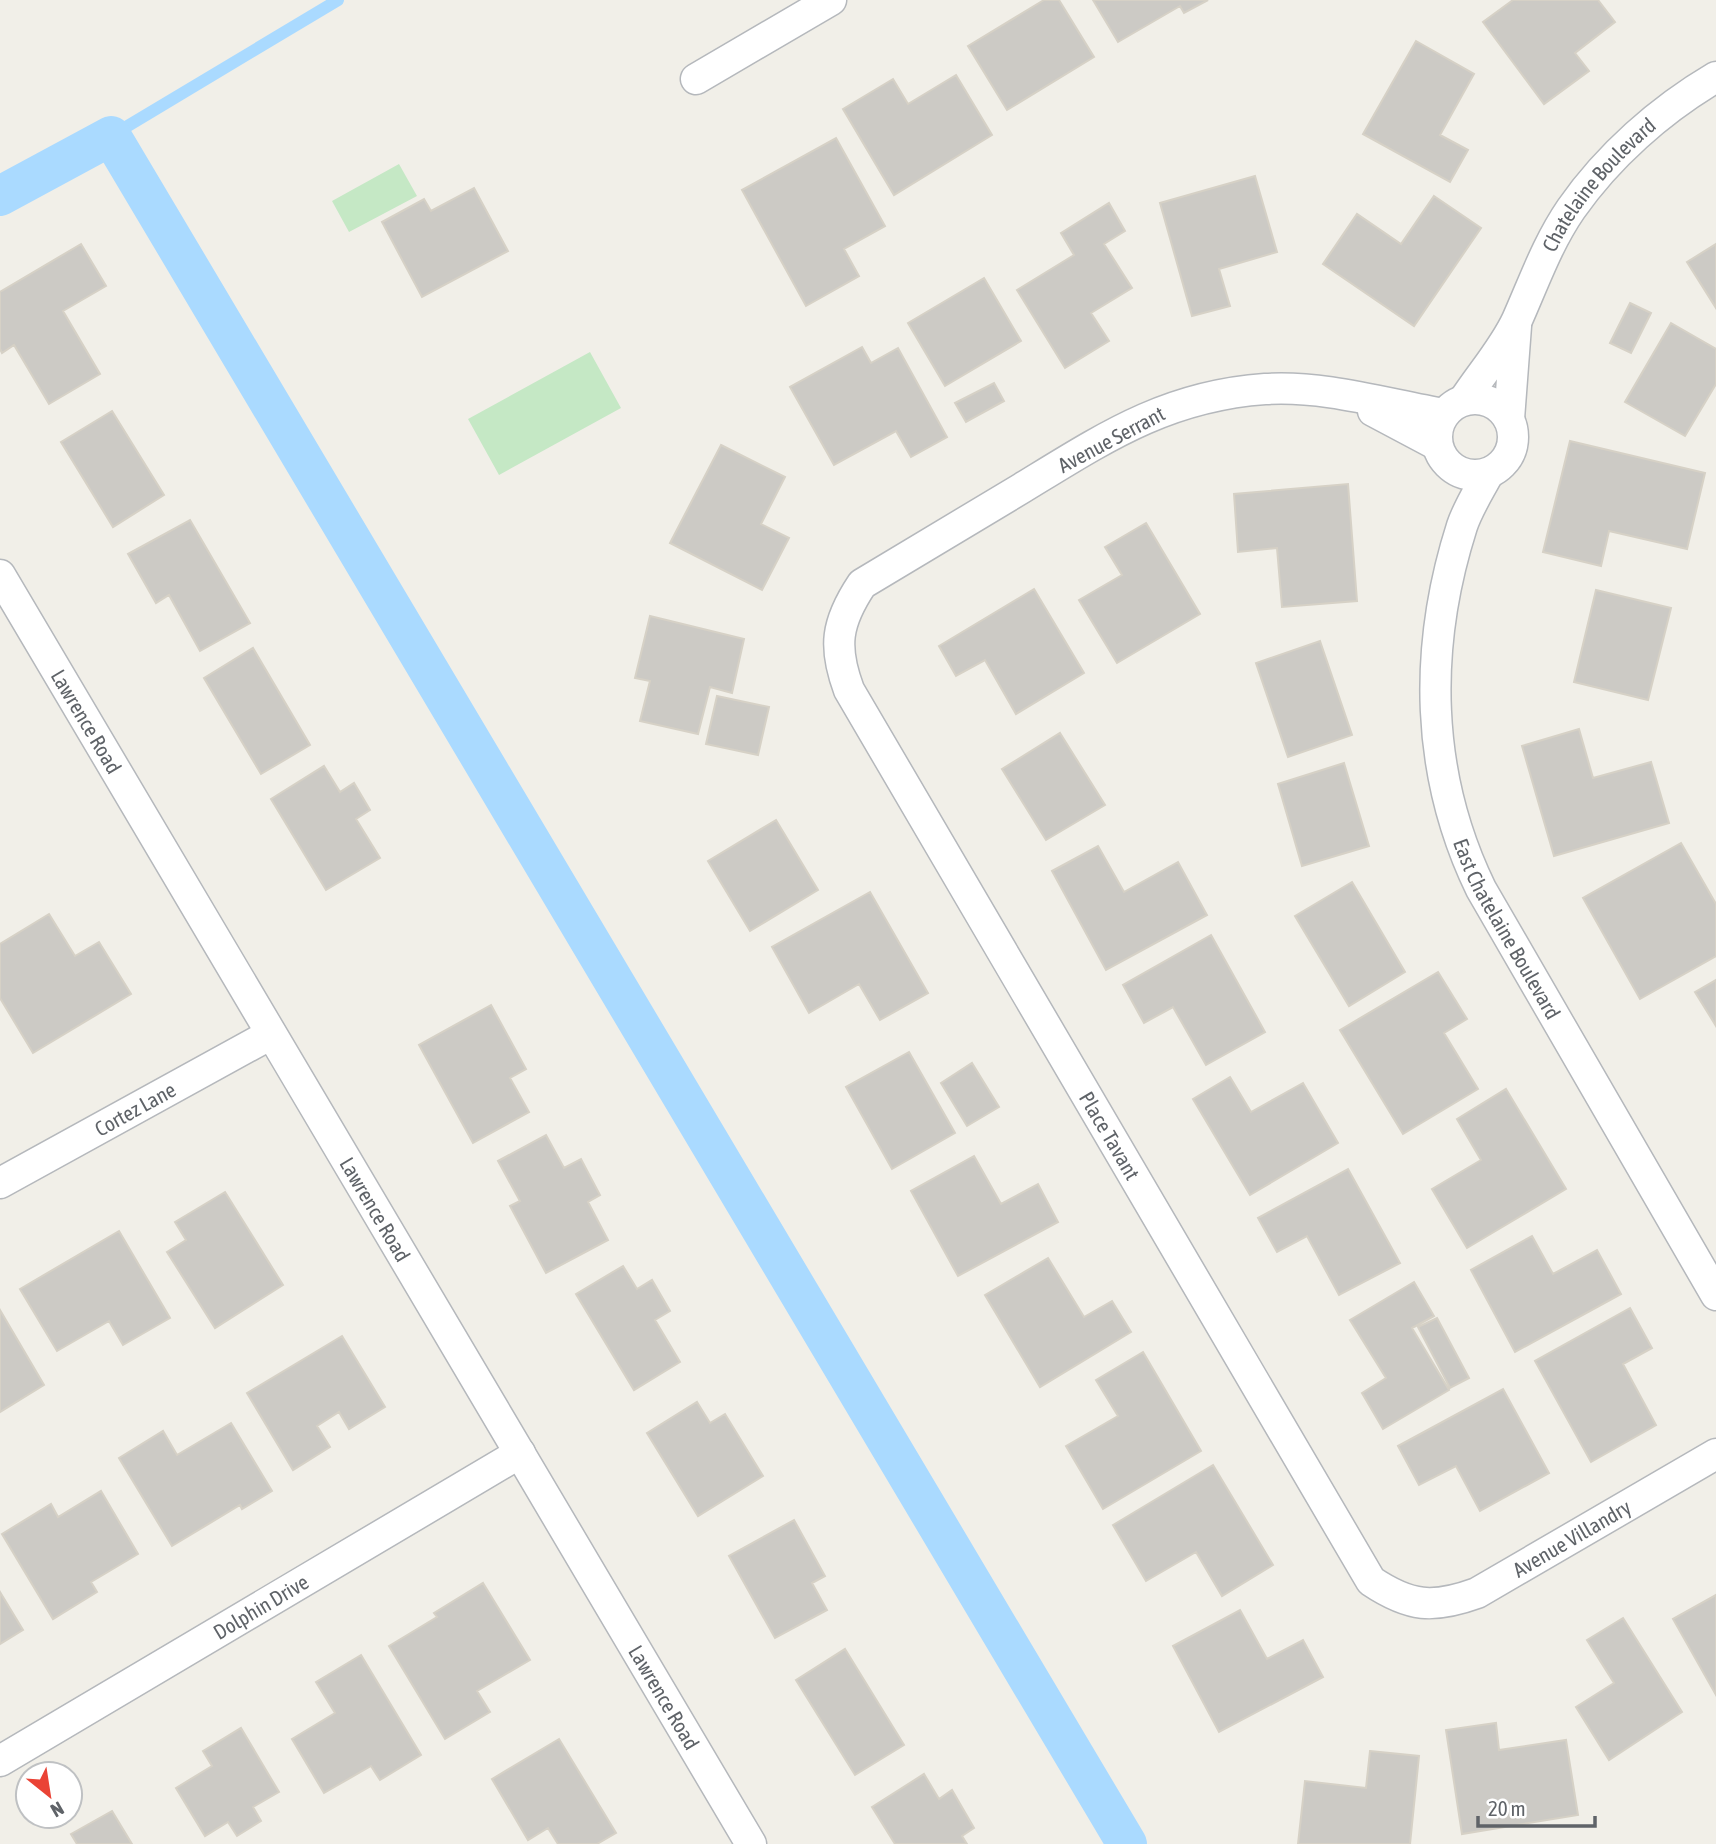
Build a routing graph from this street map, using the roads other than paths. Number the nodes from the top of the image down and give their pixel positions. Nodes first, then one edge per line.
1 (831, 0) edge
2 (1716, 77) edge
3 (696, 79) dead end
4 (1516, 322) junction
5 (1348, 397) junction
6 (1454, 407) junction
7 (1508, 419) junction
8 (1445, 457) junction
9 (1488, 474) junction
10 (1463, 525) junction
11 (0, 575) edge
12 (838, 635) joint
13 (271, 1034) junction
14 (0, 1183) edge
15 (1716, 1295) edge
16 (520, 1453) junction
17 (1716, 1454) edge
18 (1422, 1604) joint
19 (0, 1761) edge
20 (751, 1844) edge

1 - 3 street
2 - 4 street, Chatelaine Boulevard
4 - 6 street, Chatelaine Boulevard
4 - 7 street, Chatelaine Boulevard
5 - 6 street, Avenue Serrant
5 - 8 street
5 - 12 street, Avenue Serrant
6 - 7 street
6 - 8 street
7 - 9 street
8 - 9 street
8 - 10 street, East Chatelaine Boulevard
9 - 10 street, East Chatelaine Boulevard
10 - 15 street, East Chatelaine Boulevard
11 - 13 street, Lawrence Road
12 - 18 street, Place Tavant
13 - 14 street, Cortez Lane
13 - 16 street, Lawrence Road
16 - 19 street, Dolphin Drive
16 - 20 street, Lawrence Road
17 - 18 street, Avenue Villandry

